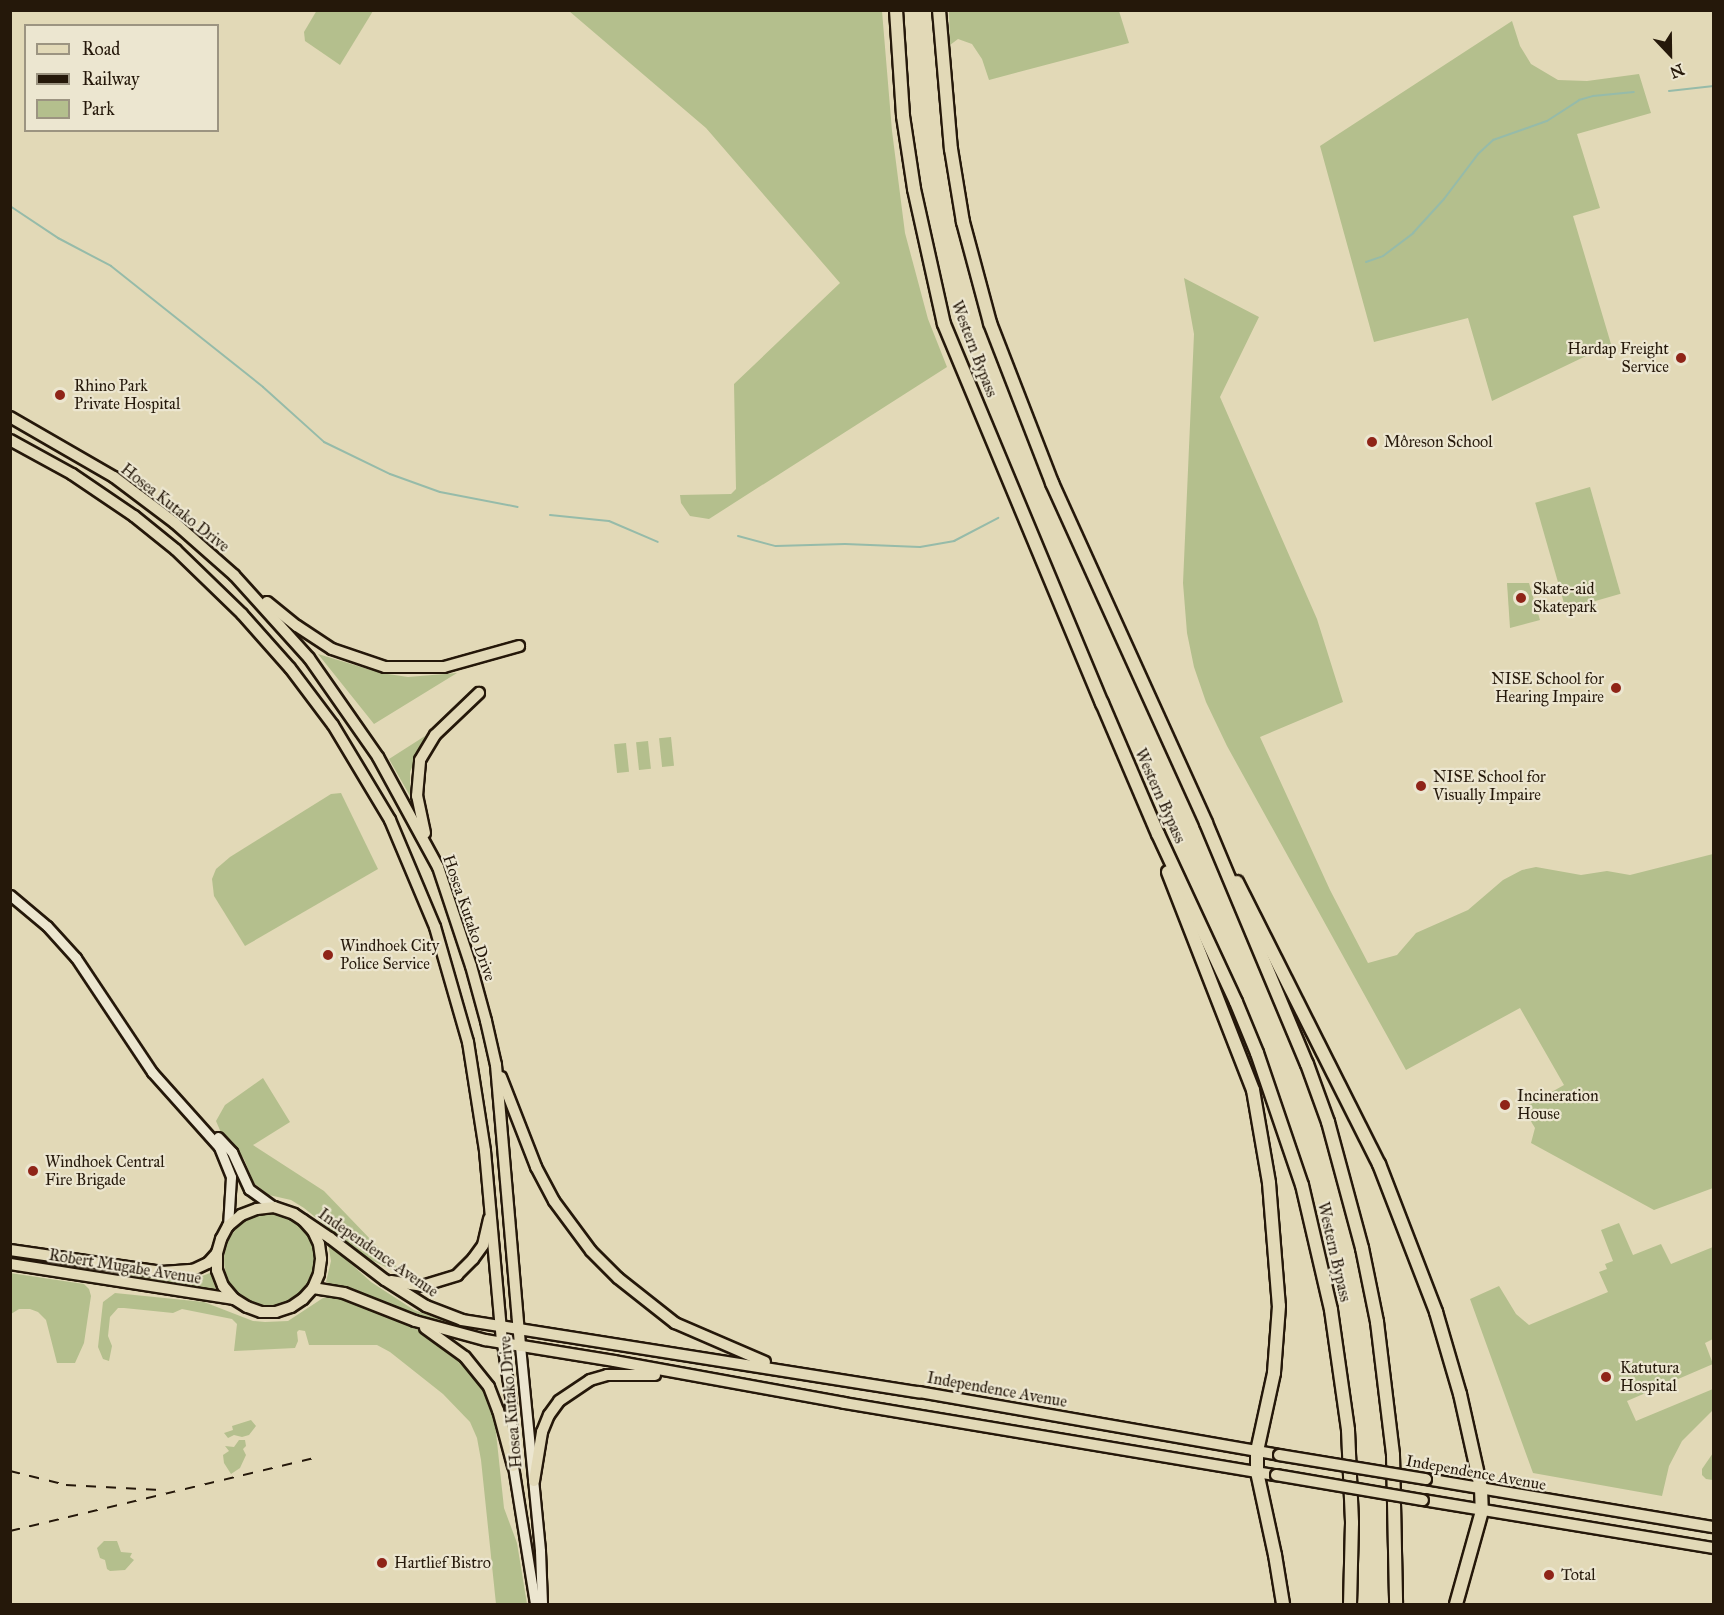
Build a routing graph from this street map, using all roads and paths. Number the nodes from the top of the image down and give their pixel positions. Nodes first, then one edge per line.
1 (896, 10) edge
2 (939, 10) edge
3 (10, 417) edge
4 (10, 440) edge
5 (234, 575) junction
6 (519, 646) dead end
7 (479, 693) dead end
8 (1206, 823) junction
9 (1158, 834) junction
10 (438, 867) junction
11 (12, 899) edge
12 (496, 1065) junction
13 (187, 1111) junction
14 (274, 1208) junction
15 (491, 1210) junction
16 (303, 1220) junction
17 (228, 1226) junction
18 (10, 1250) edge
19 (217, 1253) junction
20 (10, 1264) edge
21 (385, 1280) junction
22 (313, 1288) junction
23 (234, 1299) junction
24 (415, 1321) junction
25 (501, 1328) junction
26 (519, 1331) junction
27 (502, 1343) junction
28 (520, 1346) junction
29 (803, 1373) junction
30 (694, 1378) junction
31 (1257, 1451) junction
32 (513, 1466) junction
33 (1257, 1472) junction
34 (534, 1481) junction
35 (1481, 1488) junction
36 (1482, 1511) junction
37 (1713, 1527) edge
38 (1713, 1548) edge
39 (535, 1605) edge
40 (542, 1605) edge
41 (1283, 1605) edge
42 (1350, 1605) edge
43 (1396, 1605) edge
44 (1456, 1605) edge

1 - 9 highway, Western Bypass
2 - 8 highway, Western Bypass
3 - 5 main road, Hosea Kutako Drive
4 - 15 main road, Hosea Kutako Drive
5 - 6 main road
5 - 10 main road, Hosea Kutako Drive
7 - 10 main road
8 - 35 highway
8 - 43 highway, Western Bypass
9 - 31 highway
9 - 42 highway, Western Bypass
10 - 12 main road, Hosea Kutako Drive
11 - 13 main road, Independence Avenue
12 - 26 main road, Hosea Kutako Drive
12 - 29 main road
13 - 14 main road, Independence Avenue
13 - 17 main road, Independence Avenue
14 - 16 main road, Independence Avenue
14 - 17 main road
15 - 21 main road
15 - 25 main road, Hosea Kutako Drive
16 - 21 main road, Independence Avenue
16 - 22 main road, Independence Avenue
17 - 19 main road, Independence Avenue
18 - 19 main road, Robert Mugabe Avenue
19 - 23 main road
20 - 23 main road, Robert Mugabe Avenue
21 - 25 main road, Independence Avenue
22 - 23 main road
22 - 24 main road, Independence Avenue
24 - 27 main road, Independence Avenue
24 - 32 main road
25 - 26 main road, Independence Avenue
25 - 27 main road, Hosea Kutako Drive
26 - 28 main road, Hosea Kutako Drive
26 - 29 main road, Independence Avenue
27 - 28 main road, Independence Avenue
27 - 32 main road, Hosea Kutako Drive
28 - 30 main road, Independence Avenue
28 - 34 main road, Hosea Kutako Drive
29 - 31 main road, Independence Avenue
30 - 33 main road, Independence Avenue
30 - 34 main road
31 - 33 highway
31 - 35 main road, Independence Avenue, bridge
32 - 39 main road, Hosea Kutako Drive
33 - 36 main road, Independence Avenue, bridge
33 - 41 highway
34 - 40 main road, Hosea Kutako Drive
35 - 36 highway
35 - 37 main road, Independence Avenue
36 - 38 main road, Independence Avenue
36 - 44 highway

